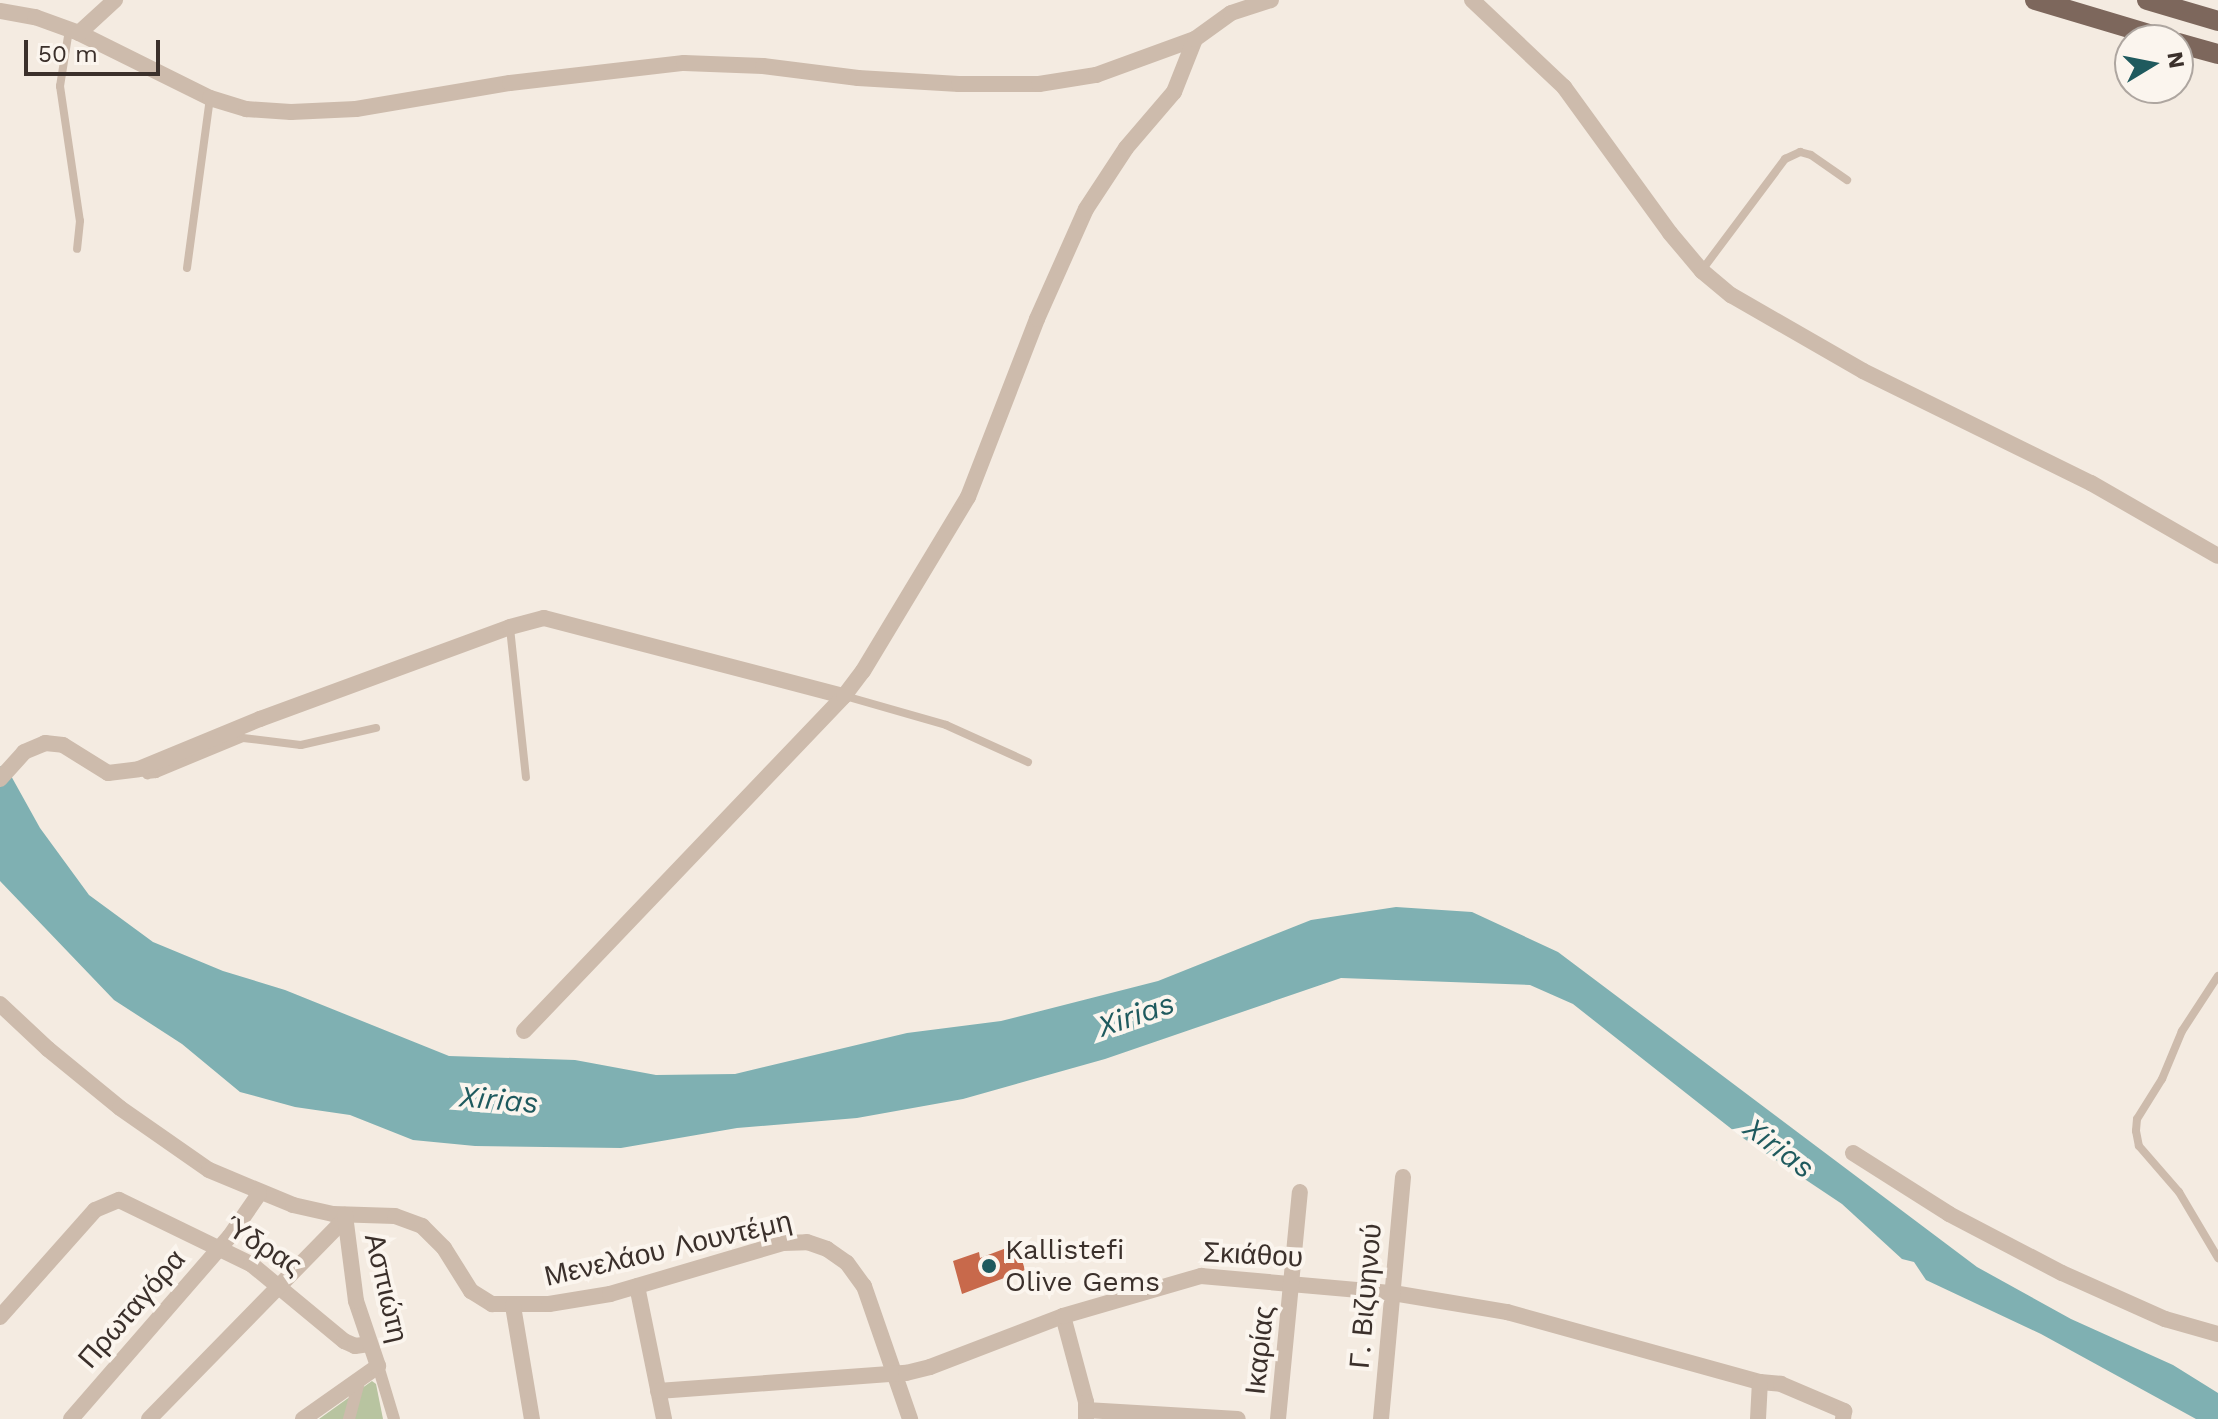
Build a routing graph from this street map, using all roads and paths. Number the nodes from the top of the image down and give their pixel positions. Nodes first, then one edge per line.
1 (115, 0) edge
2 (1271, 0) edge
3 (1472, 0) edge
4 (2035, 0) edge
5 (2147, 0) edge
6 (0, 11) edge
7 (2218, 21) edge
8 (2115, 24) edge
9 (74, 31) junction
10 (1195, 39) junction
11 (2194, 47) edge
12 (2218, 54) edge
13 (210, 98) junction
14 (1847, 180) dead end
15 (77, 249) dead end
16 (187, 268) dead end
17 (1702, 271) junction
18 (2218, 556) edge
19 (510, 627) junction
20 (844, 696) junction
21 (376, 728) dead end
22 (1028, 762) dead end
23 (139, 769) junction
24 (2, 777) edge
25 (526, 777) dead end
26 (2218, 976) edge
27 (0, 1004) edge
28 (524, 1031) dead end
29 (1853, 1153) dead end
30 (1403, 1177) dead end
31 (1300, 1192) dead end
32 (259, 1194) junction
33 (344, 1217) junction
34 (220, 1247) junction
35 (2218, 1258) edge
36 (1293, 1283) junction
37 (281, 1286) junction
38 (637, 1286) junction
39 (1393, 1293) junction
40 (513, 1306) junction
41 (1063, 1316) junction
42 (0, 1317) edge
43 (2218, 1334) edge
44 (369, 1344) junction
45 (378, 1366) junction
46 (894, 1375) junction
47 (360, 1378) junction
48 (1760, 1382) junction
49 (658, 1391) junction
50 (1086, 1414) edge
51 (1843, 1415) edge
52 (71, 1419) edge
53 (149, 1419) edge
54 (303, 1419) edge
55 (349, 1419) edge
56 (394, 1419) edge
57 (532, 1419) edge
58 (664, 1419) edge
59 (910, 1419) edge
60 (1238, 1419) edge
61 (1278, 1419) edge
62 (1381, 1419) edge
63 (1758, 1419) edge

1 - 9 street
2 - 10 street
3 - 17 street
4 - 8 main road
5 - 7 main road
6 - 9 street
9 - 13 street
9 - 15 lane
10 - 13 street
10 - 20 street
11 - 12 main road
13 - 16 lane
14 - 17 lane
17 - 18 street
19 - 20 street
19 - 23 street
19 - 25 lane
20 - 22 lane
20 - 28 street
21 - 23 lane
23 - 24 street
26 - 35 lane
27 - 32 street, Μενελάου Λουντέμη
29 - 43 street
30 - 39 street, Γ. Βιζυηνού
31 - 36 street, Ικαρίας
32 - 33 street, Μενελάου Λουντέμη
32 - 34 street, Πρωταγόρα
33 - 37 street
33 - 40 street, Μενελάου Λουντέμη
33 - 44 street, Ασπιώτη
34 - 37 street, Ύδρας
34 - 42 street, Ύδρας
34 - 52 street, Πρωταγόρα
36 - 39 street, Σκιάθου
36 - 41 street, Σκιάθου
36 - 61 street, Ικαρίας
37 - 44 street, Ύδρας
37 - 53 street
38 - 40 street, Μενελάου Λουντέμη
38 - 46 street, Μενελάου Λουντέμη
38 - 49 street
39 - 48 street, Σκιάθου
39 - 62 street, Γ. Βιζυηνού
40 - 57 street
41 - 46 street, Σκιάθου
41 - 50 street
44 - 45 street, Ασπιώτη
45 - 47 street
45 - 56 street, Ασπιώτη
46 - 49 street, Σκιάθου
46 - 59 street, Μενελάου Λουντέμη
47 - 54 street
47 - 55 street
48 - 51 street, Σκιάθου
48 - 63 street
49 - 58 street
50 - 60 street

